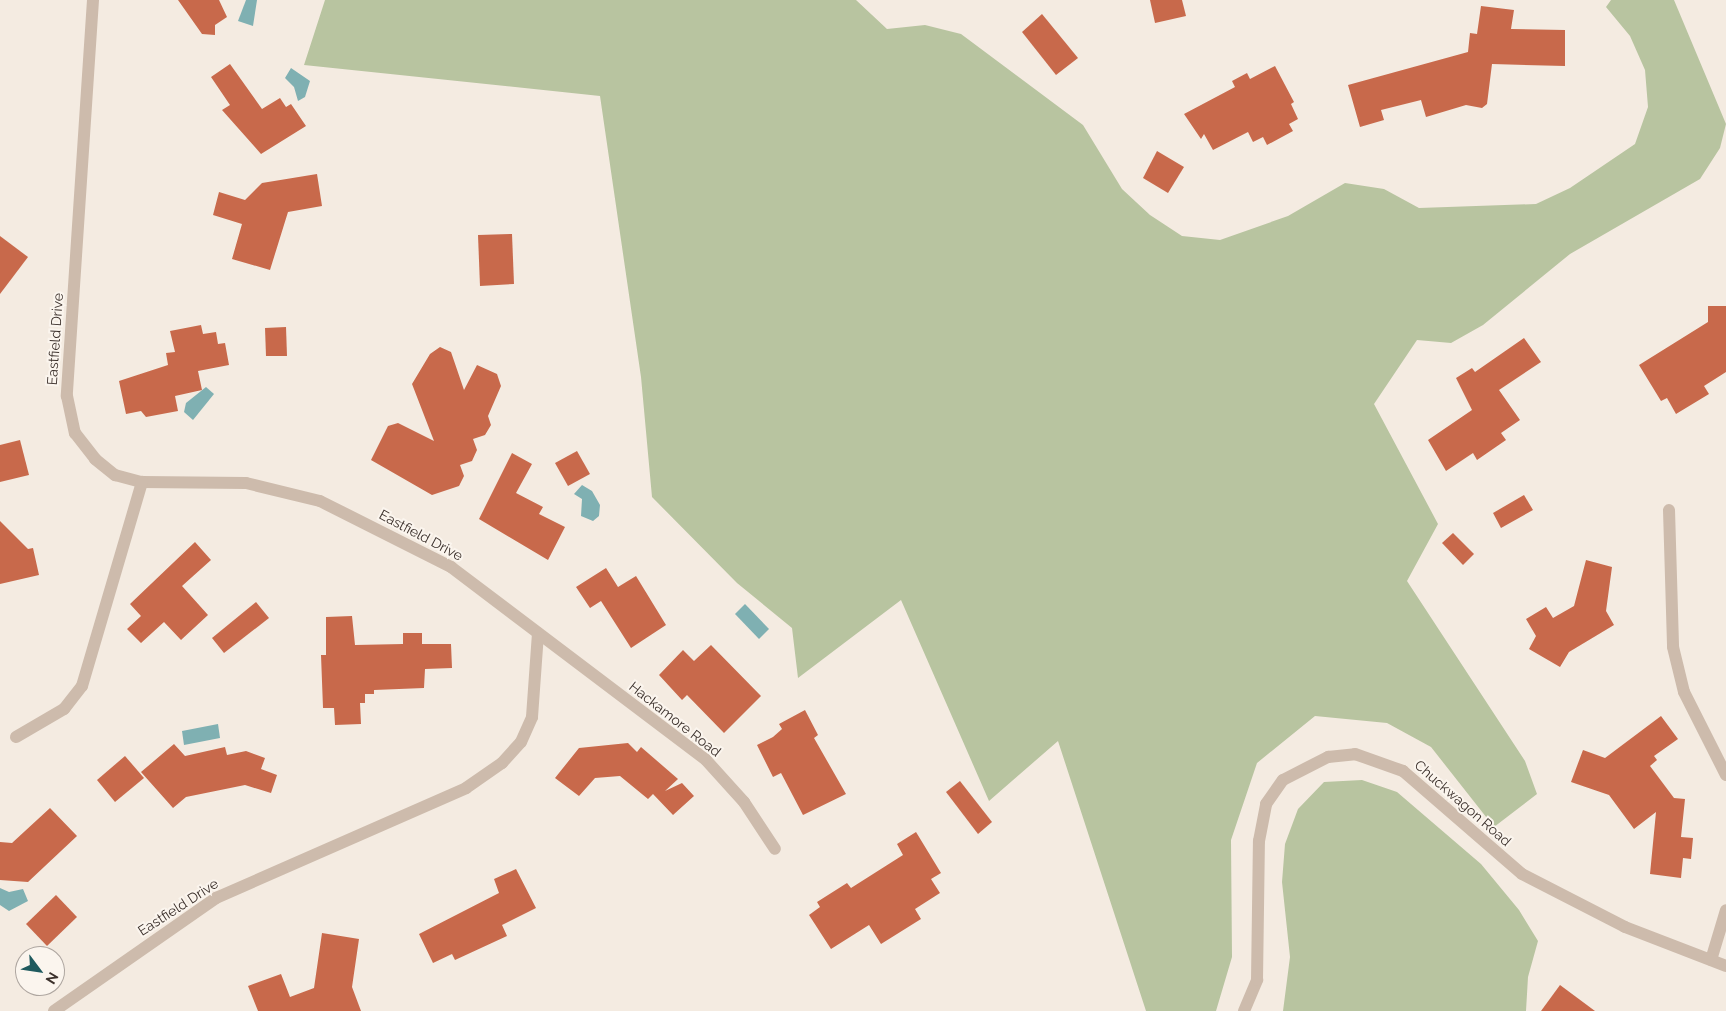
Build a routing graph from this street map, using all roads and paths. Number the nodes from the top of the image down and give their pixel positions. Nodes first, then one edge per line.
1 (93, 0) edge
2 (142, 482) junction
3 (1669, 510) dead end
4 (538, 633) junction
5 (16, 737) dead end
6 (1726, 774) edge
7 (775, 849) dead end
8 (1726, 910) edge
9 (1711, 960) junction
10 (1726, 966) edge
11 (54, 1011) edge
12 (1244, 1011) edge

1 - 2 street, Eastfield Drive
2 - 4 street, Eastfield Drive
2 - 5 street
3 - 6 street
4 - 7 street, Hackamore Road
4 - 11 street, Eastfield Drive
8 - 9 street
9 - 10 street, Chuckwagon Road
9 - 12 street, Chuckwagon Road

